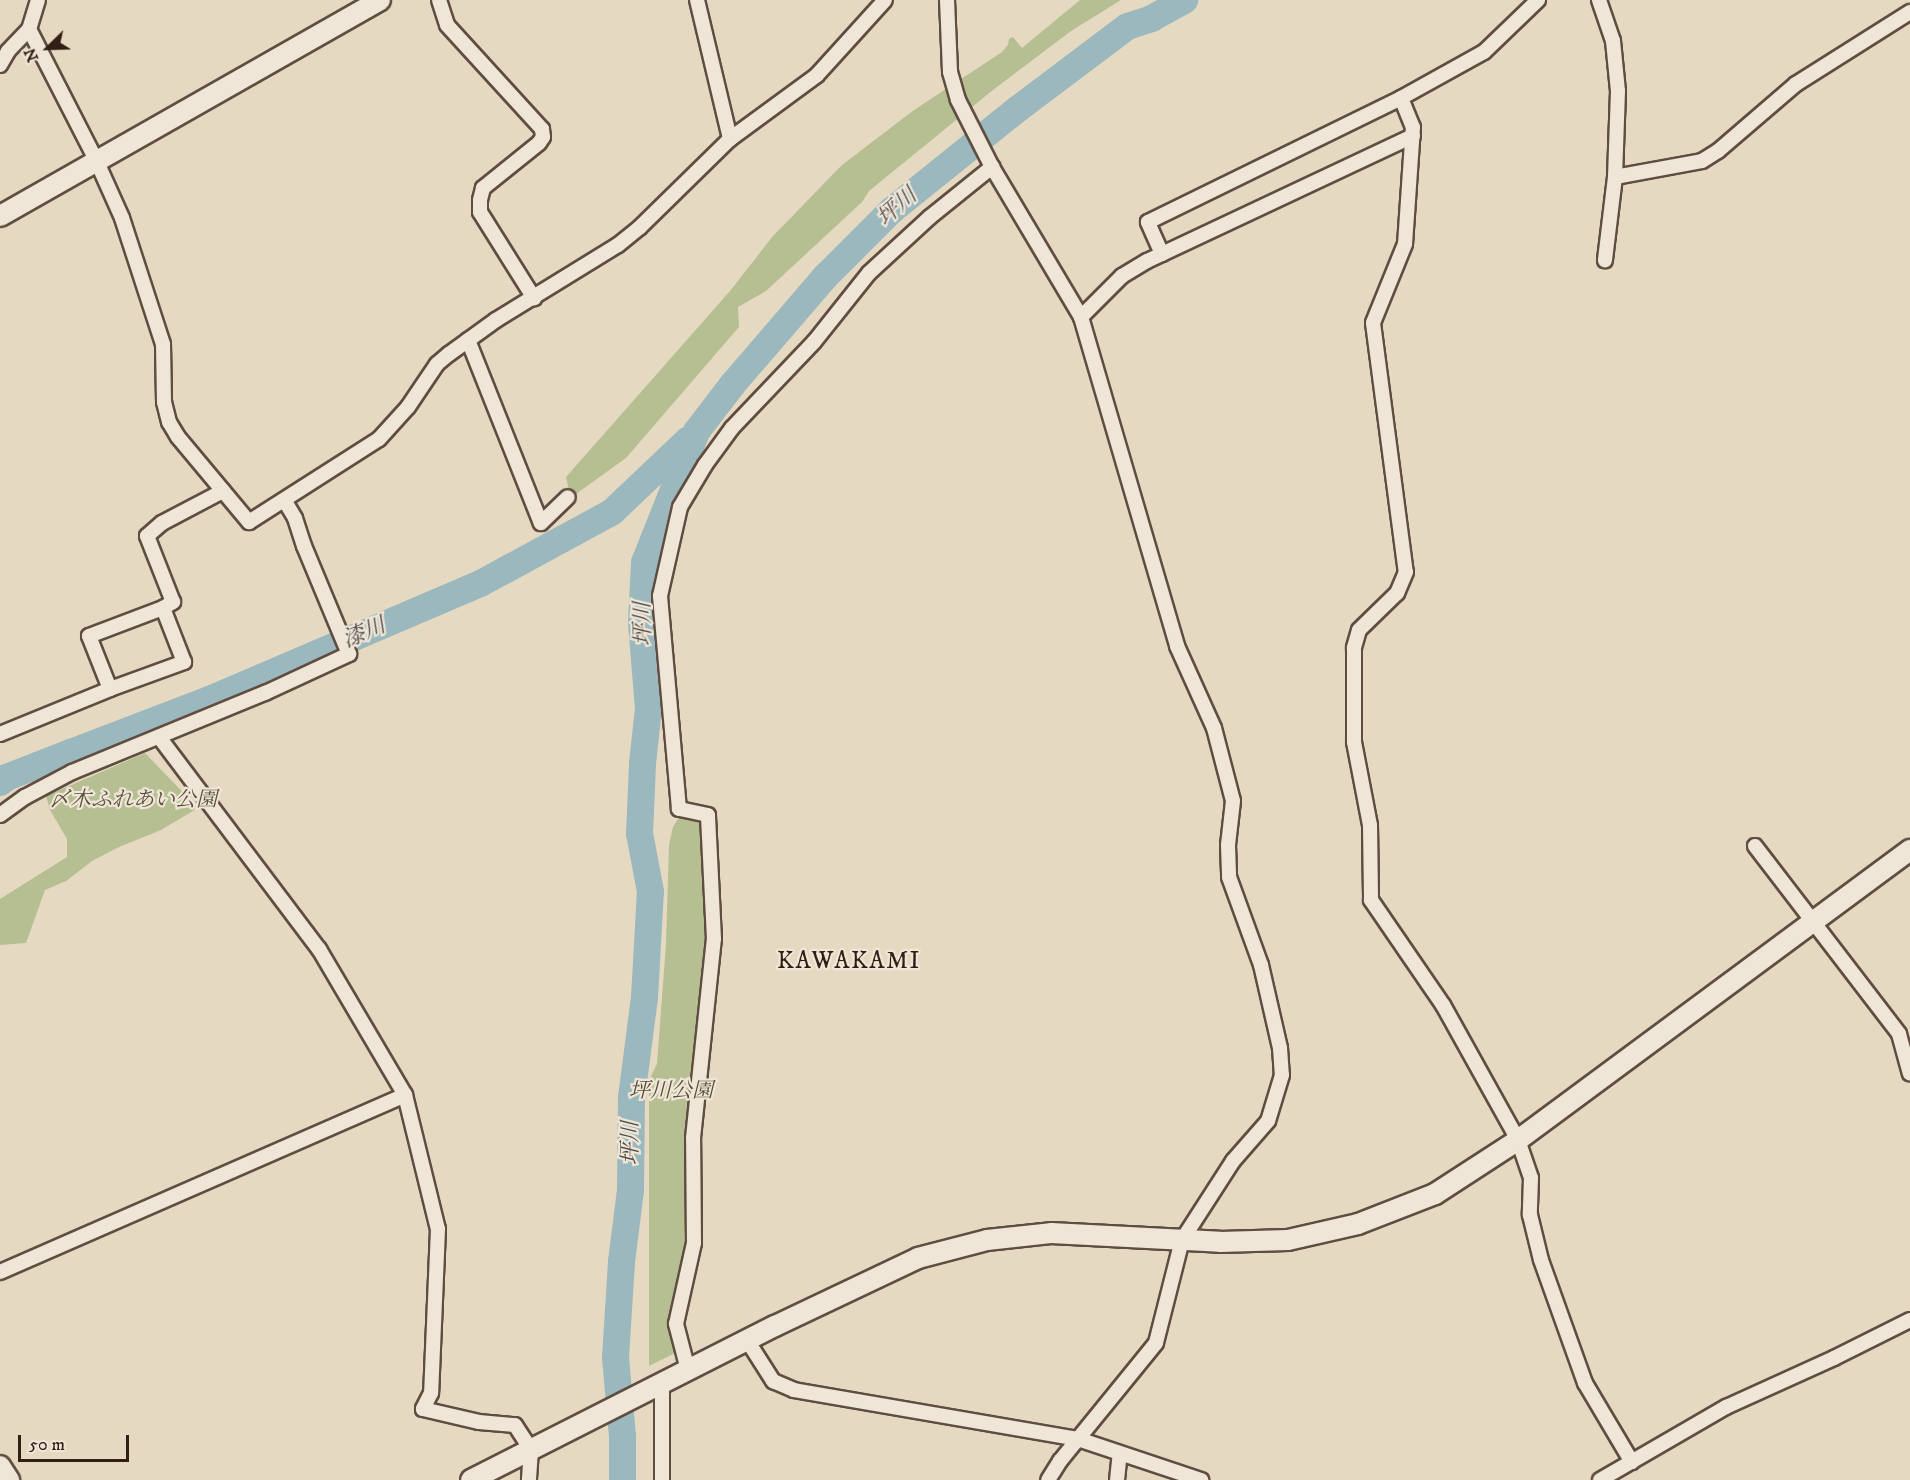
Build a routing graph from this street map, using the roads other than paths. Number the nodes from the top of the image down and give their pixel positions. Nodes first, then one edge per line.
1 (38, 0) edge
2 (380, 0) edge
3 (439, 0) edge
4 (697, 0) edge
5 (885, 0) edge
6 (947, 0) edge
7 (1538, 0) edge
8 (1599, 0) edge
9 (1910, 12) edge
10 (29, 30) junction
11 (0, 65) edge
12 (1401, 98) junction
13 (1413, 136) junction
14 (730, 139) junction
15 (97, 162) junction
16 (992, 167) junction
17 (1615, 177) junction
18 (0, 216) edge
19 (1162, 254) junction
20 (1605, 260) dead end
21 (534, 298) junction
22 (1081, 317) junction
23 (468, 340) junction
24 (223, 491) junction
25 (568, 497) dead end
26 (284, 500) junction
27 (163, 608) junction
28 (110, 689) junction
29 (0, 734) edge
30 (159, 737) junction
31 (0, 815) edge
32 (1755, 846) dead end
33 (1910, 850) edge
34 (1814, 922) junction
35 (1910, 1074) edge
36 (405, 1095) junction
37 (1518, 1140) junction
38 (1182, 1240) junction
39 (0, 1272) edge
40 (1910, 1320) edge
41 (747, 1340) junction
42 (688, 1370) junction
43 (662, 1383) junction
44 (1078, 1438) junction
45 (531, 1450) junction
46 (1120, 1453) junction
47 (1632, 1462) junction
48 (0, 1466) edge
49 (9, 1480) edge
50 (471, 1480) edge
51 (529, 1480) edge
52 (662, 1480) edge
53 (1048, 1480) edge
54 (1117, 1480) edge
55 (1201, 1480) edge
56 (1600, 1480) edge

1 - 10 street
2 - 15 street
3 - 21 street
4 - 14 street
5 - 14 street
6 - 16 street
7 - 12 street
8 - 17 street
9 - 17 street
10 - 11 street
10 - 15 street
12 - 13 street
12 - 19 street
13 - 19 street
13 - 37 street
14 - 21 street
15 - 18 street
15 - 24 street
16 - 22 street
16 - 42 street
17 - 20 street
19 - 22 street
21 - 23 street
22 - 38 street
23 - 25 street
23 - 26 street
24 - 26 street
24 - 27 street
26 - 30 street
27 - 28 street
27 - 28 street
28 - 29 street
30 - 31 street
30 - 36 street
32 - 34 street
33 - 34 street
34 - 35 street
34 - 37 street
36 - 39 street
36 - 45 street
37 - 38 street
37 - 47 street
38 - 41 street
38 - 44 street
40 - 47 street
41 - 42 street
41 - 44 street
42 - 43 street
43 - 45 street
43 - 52 street
44 - 46 street
44 - 53 street
45 - 50 street
45 - 51 street
46 - 54 street
46 - 55 street
47 - 56 street
48 - 49 street

